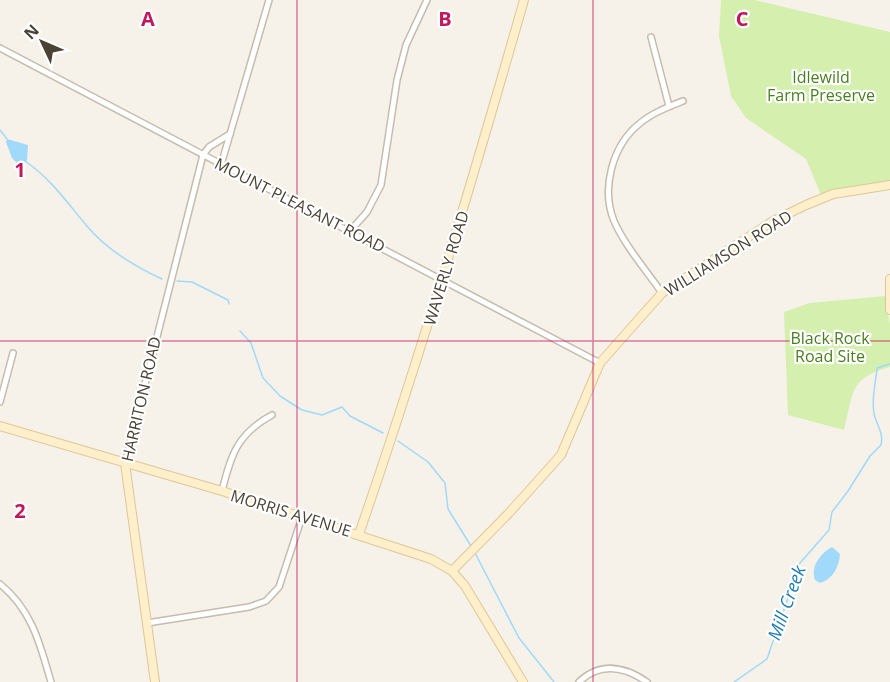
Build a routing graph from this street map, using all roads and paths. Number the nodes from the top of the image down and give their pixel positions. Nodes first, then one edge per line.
1 (269, 0) edge
2 (427, 0) edge
3 (524, 0) edge
4 (651, 37) dead end
5 (0, 48) edge
6 (683, 101) dead end
7 (669, 106) junction
8 (230, 134) junction
9 (203, 155) junction
10 (221, 165) junction
11 (890, 185) edge
12 (351, 231) junction
13 (890, 279) edge
14 (443, 280) junction
15 (662, 293) junction
16 (890, 310) edge
17 (13, 353) dead end
18 (600, 363) junction
19 (0, 402) edge
20 (272, 415) dead end
21 (0, 426) edge
22 (125, 463) junction
23 (222, 491) junction
24 (302, 517) junction
25 (359, 534) junction
26 (452, 571) junction
27 (0, 584) edge
28 (147, 623) junction
29 (51, 682) edge
30 (155, 682) edge
31 (523, 682) edge
32 (579, 682) edge
33 (647, 682) edge

1 - 8 street
2 - 12 street
3 - 14 street, WAVERLY ROAD
4 - 7 street
5 - 9 street, MOUNT PLEASANT ROAD
6 - 7 street
7 - 15 street
8 - 9 street
8 - 10 street
9 - 10 street, MOUNT PLEASANT ROAD
9 - 22 street, HARRITON ROAD
10 - 12 street, MOUNT PLEASANT ROAD
11 - 15 street, WILLIAMSON ROAD
12 - 14 street, MOUNT PLEASANT ROAD
13 - 16 street
14 - 18 street, MOUNT PLEASANT ROAD
14 - 25 street, WAVERLY ROAD
15 - 18 street, WILLIAMSON ROAD
17 - 19 street
18 - 26 street, WILLIAMSON ROAD
20 - 23 street
21 - 22 street, MORRIS AVENUE
22 - 23 street, MORRIS AVENUE
22 - 28 street, HARRITON ROAD
23 - 24 street, MORRIS AVENUE
24 - 25 street, MORRIS AVENUE
24 - 28 street
25 - 26 street, MORRIS AVENUE
26 - 31 street, MORRIS AVENUE
27 - 29 street
28 - 30 street, HARRITON ROAD
32 - 33 street

